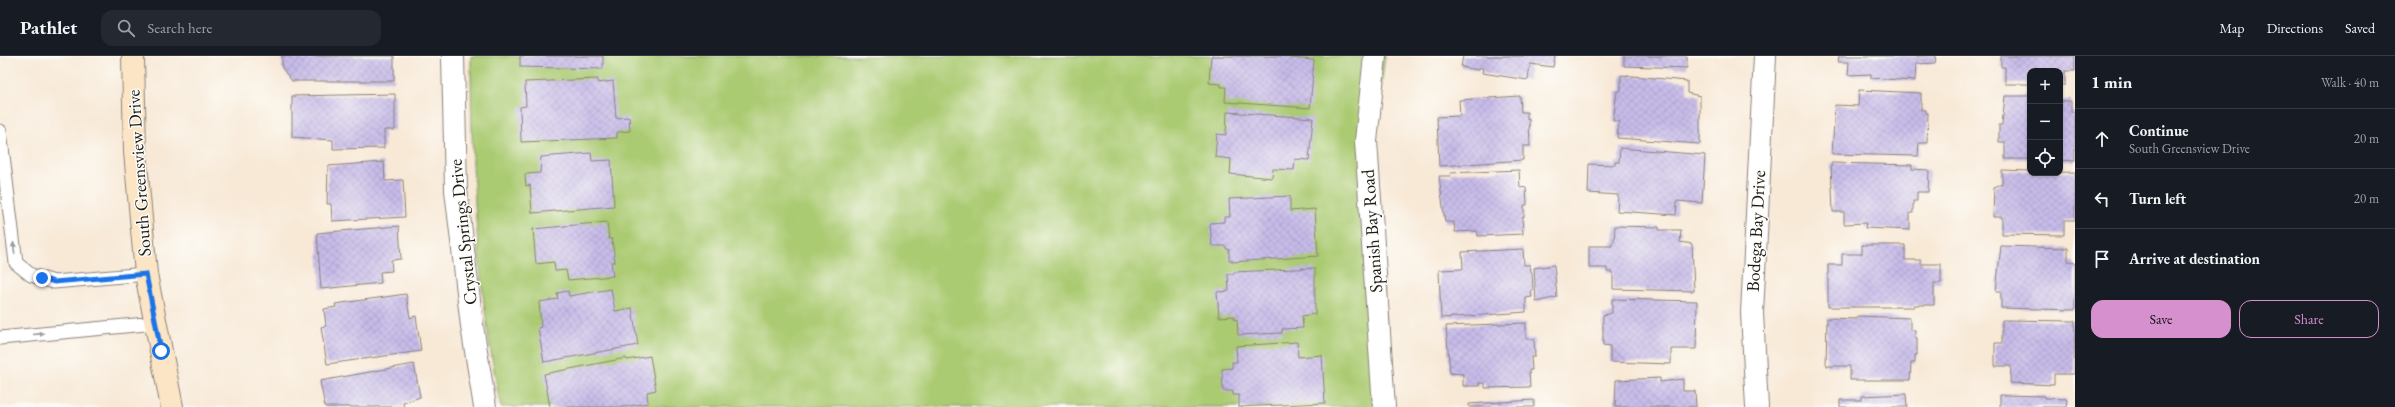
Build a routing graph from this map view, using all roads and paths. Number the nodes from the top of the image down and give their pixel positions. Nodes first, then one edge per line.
1 (133, 56) edge
2 (453, 56) edge
3 (1375, 56) edge
4 (1765, 56) edge
5 (0, 131) edge
6 (146, 274) junction
7 (156, 323) junction
8 (0, 338) edge
9 (172, 407) edge
10 (485, 407) edge
11 (1384, 407) edge
12 (1757, 407) edge

1 - 6 street, South Greensview Drive
2 - 10 street, Crystal Springs Drive
3 - 11 street, Spanish Bay Road
4 - 12 street, Bodega Bay Drive
6 -> 5 lane
6 - 7 street, South Greensview Drive
8 -> 7 lane
7 - 9 street, South Greensview Drive

